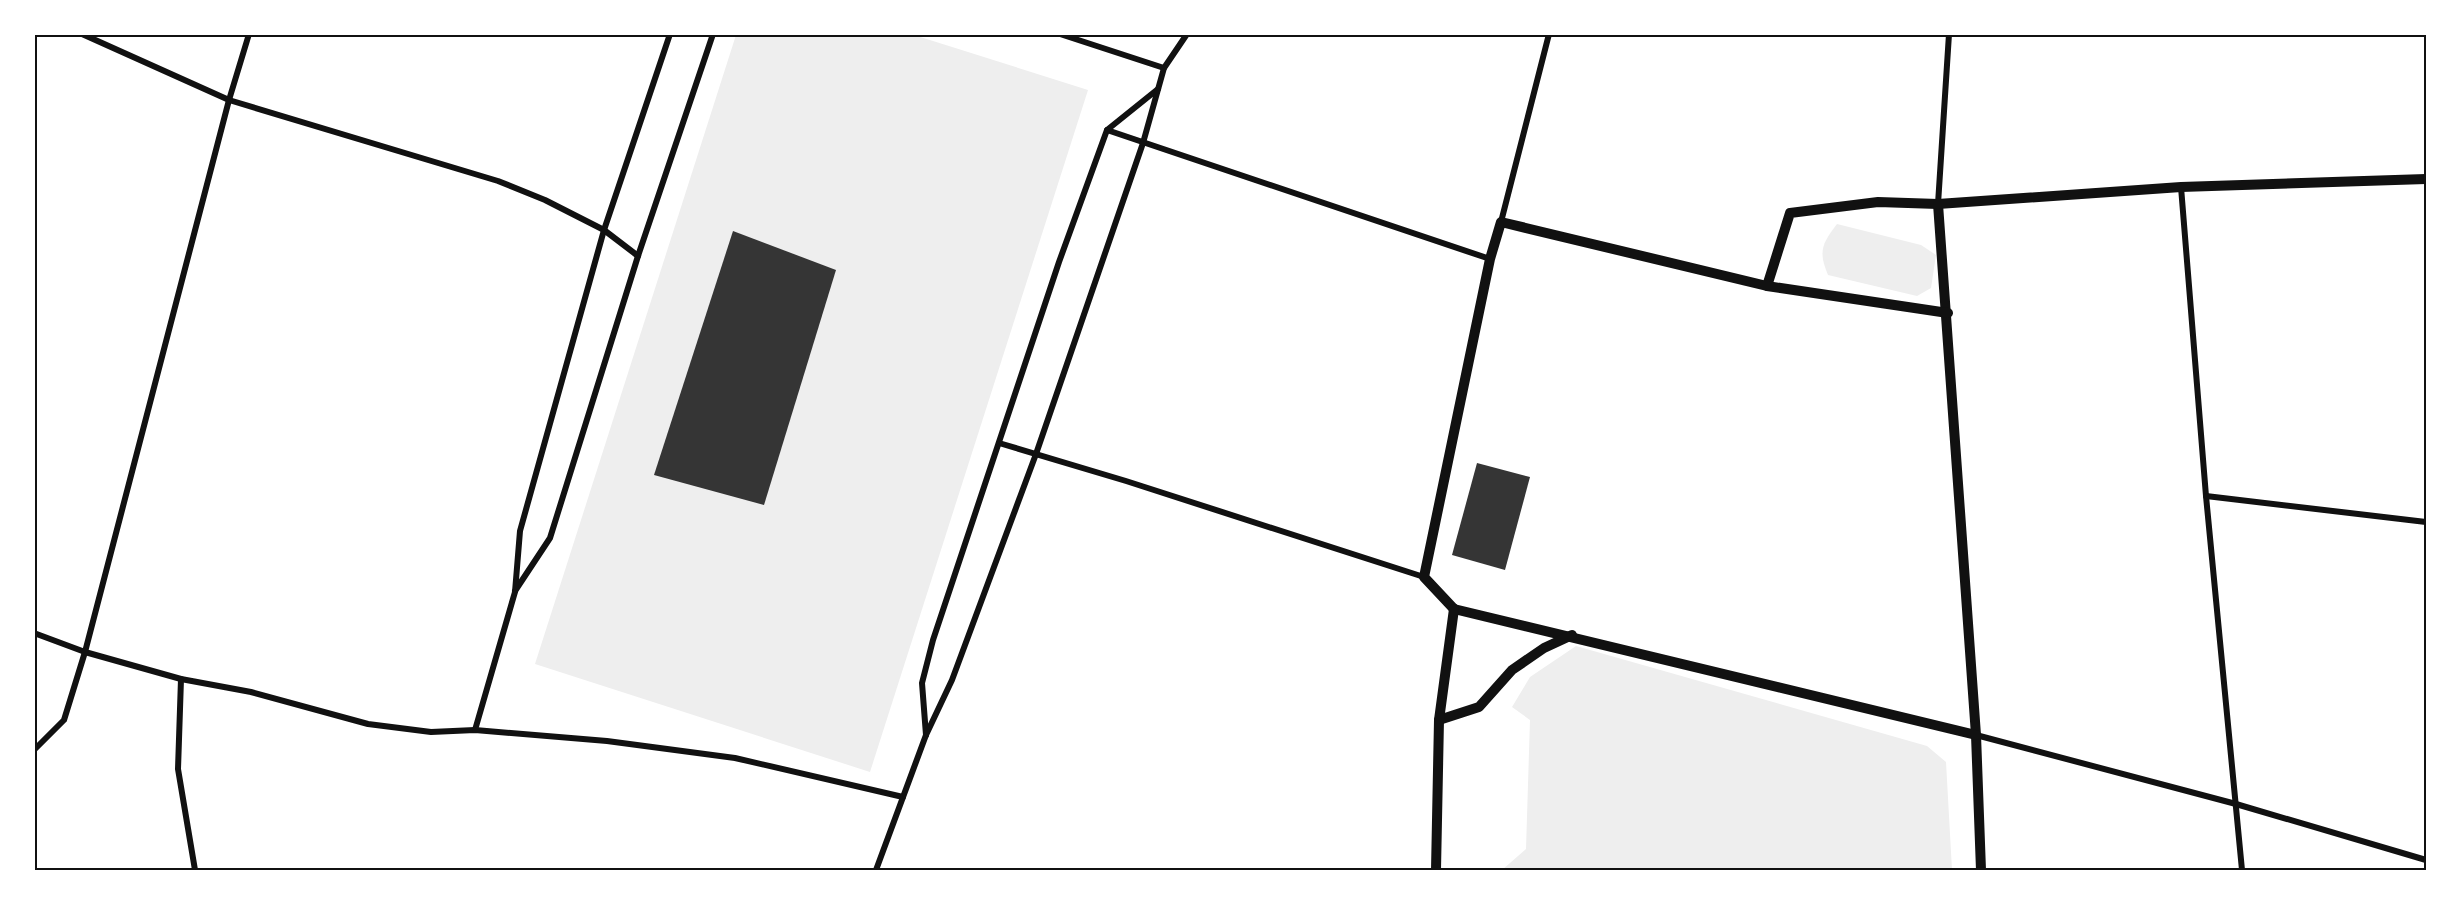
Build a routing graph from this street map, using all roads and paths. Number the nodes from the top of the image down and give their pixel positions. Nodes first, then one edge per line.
1 (82, 34) edge
2 (249, 34) edge
3 (670, 34) edge
4 (713, 34) edge
5 (1060, 34) edge
6 (1186, 34) edge
7 (1549, 34) edge
8 (1949, 34) edge
9 (1164, 68) junction
10 (1158, 88) junction
11 (229, 100) junction
12 (1107, 130) junction
13 (1143, 143) junction
14 (2427, 179) edge
15 (2181, 187) junction
16 (1938, 204) junction
17 (1501, 222) junction
18 (604, 230) junction
19 (638, 256) junction
20 (1490, 259) junction
21 (1767, 286) junction
22 (1948, 313) junction
23 (999, 443) junction
24 (1036, 454) junction
25 (2206, 496) junction
26 (2427, 522) edge
27 (1424, 577) junction
28 (515, 592) junction
29 (1454, 609) junction
30 (34, 633) edge
31 (1572, 635) junction
32 (85, 652) junction
33 (181, 679) junction
34 (1439, 720) junction
35 (475, 730) junction
36 (926, 735) junction
37 (1976, 735) junction
38 (34, 750) edge
39 (903, 797) junction
40 (2236, 804) junction
41 (2427, 860) edge
42 (1437, 869) edge
43 (195, 870) edge
44 (876, 870) edge
45 (1981, 870) edge
46 (2242, 870) edge

1 - 11 street
2 - 11 street
3 - 18 street
4 - 19 street
5 - 9 street
6 - 9 street
7 - 17 street
8 - 16 street
9 - 10 street
10 - 12 street
10 - 13 street
11 - 18 street
11 - 32 street
12 - 13 street
12 - 23 street
13 - 20 street
13 - 24 street
14 - 15 street
15 - 16 street
15 - 25 street
16 - 21 street
16 - 22 street
17 - 20 street
17 - 21 street
18 - 19 street
18 - 28 street
19 - 28 street
20 - 27 street
21 - 22 street
22 - 37 street
23 - 24 street
23 - 36 street
24 - 27 street
24 - 36 street
25 - 26 street
25 - 40 street
27 - 29 street
28 - 35 street
29 - 31 street
29 - 34 street
30 - 32 street
31 - 34 street
31 - 37 street
32 - 33 street
32 - 38 street
33 - 35 street
33 - 43 street
34 - 42 street
35 - 39 street
36 - 39 street
37 - 40 street
37 - 45 street
39 - 44 street
40 - 41 street
40 - 46 street

